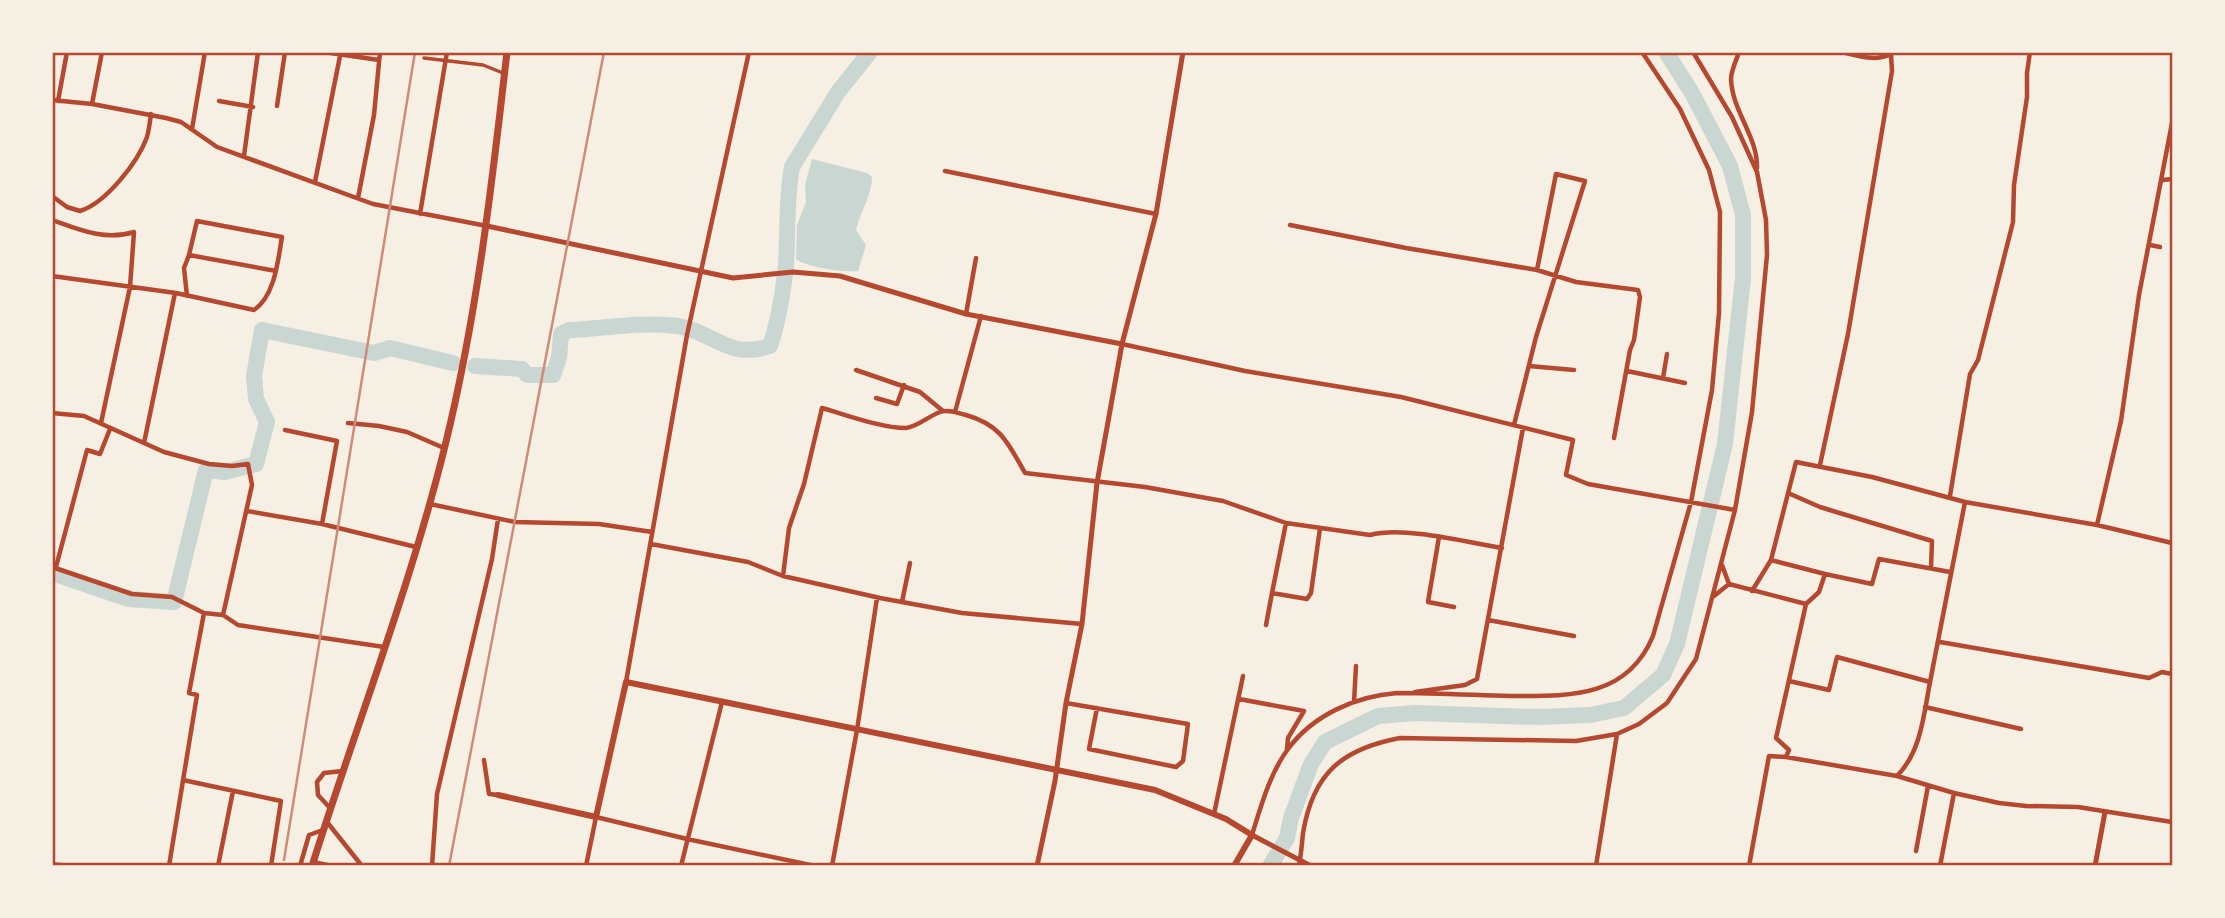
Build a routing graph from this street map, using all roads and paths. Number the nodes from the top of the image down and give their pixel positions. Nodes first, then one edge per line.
1 (67, 52) edge
2 (102, 52) edge
3 (205, 52) edge
4 (258, 52) edge
5 (285, 52) edge
6 (324, 52) edge
7 (380, 52) edge
8 (447, 52) edge
9 (507, 52) edge
10 (749, 52) edge
11 (1183, 52) edge
12 (1642, 52) edge
13 (1693, 52) edge
14 (1739, 52) edge
15 (1842, 52) edge
16 (2030, 52) edge
17 (1892, 54) edge
18 (340, 56) junction
19 (424, 58) dead end
20 (379, 60) junction
21 (446, 60) junction
22 (505, 74) junction
23 (55, 100) edge
24 (219, 101) dead end
25 (92, 104) junction
26 (277, 106) dead end
27 (253, 107) junction
28 (151, 114) junction
29 (2172, 123) edge
30 (192, 129) junction
31 (244, 156) junction
32 (944, 171) dead end
33 (1757, 172) junction
34 (2172, 178) edge
35 (2162, 180) junction
36 (315, 182) junction
37 (52, 196) edge
38 (358, 198) junction
39 (1156, 214) junction
40 (420, 215) junction
41 (52, 220) edge
42 (1290, 225) dead end
43 (487, 226) junction
44 (2150, 244) junction
45 (2160, 247) dead end
46 (189, 255) junction
47 (976, 258) dead end
48 (1537, 270) junction
49 (275, 271) junction
50 (701, 273) junction
51 (1556, 274) junction
52 (52, 276) edge
53 (130, 287) junction
54 (176, 293) junction
55 (187, 296) junction
56 (966, 314) junction
57 (981, 316) junction
58 (1122, 344) junction
59 (1667, 354) dead end
60 (1529, 366) junction
61 (856, 370) dead end
62 (1574, 370) dead end
63 (1627, 370) junction
64 (1663, 378) junction
65 (1685, 383) dead end
66 (904, 385) junction
67 (876, 398) dead end
68 (943, 411) junction
69 (955, 412) junction
70 (52, 413) edge
71 (101, 423) junction
72 (348, 424) dead end
73 (1514, 425) junction
74 (1523, 428) junction
75 (110, 429) junction
76 (285, 430) dead end
77 (1614, 438) dead end
78 (144, 443) junction
79 (445, 448) junction
80 (1820, 465) junction
81 (1097, 483) junction
82 (1788, 493) junction
83 (1950, 496) junction
84 (1693, 502) junction
85 (1965, 502) junction
86 (429, 504) junction
87 (1732, 510) junction
88 (247, 511) junction
89 (498, 519) junction
90 (1286, 523) junction
91 (322, 524) junction
92 (2097, 525) junction
93 (1320, 528) junction
94 (652, 532) junction
95 (1439, 537) junction
96 (2172, 543) edge
97 (650, 544) junction
98 (416, 547) junction
99 (1502, 548) junction
100 (1771, 560) junction
101 (910, 563) dead end
102 (1721, 563) junction
103 (54, 567) edge
104 (1931, 568) junction
105 (1950, 572) junction
106 (1825, 574) junction
107 (783, 576) junction
108 (1729, 584) junction
109 (1752, 591) junction
110 (1272, 593) junction
111 (1713, 596) junction
112 (877, 598) junction
113 (902, 602) junction
114 (1806, 604) junction
115 (1454, 607) dead end
116 (204, 613) junction
117 (223, 615) junction
118 (1489, 620) junction
119 (1082, 624) junction
120 (1266, 625) dead end
121 (1574, 636) dead end
122 (1940, 642) junction
123 (384, 647) junction
124 (1356, 666) dead end
125 (2172, 674) edge
126 (1243, 676) dead end
127 (1789, 681) junction
128 (626, 682) junction
129 (1930, 682) junction
130 (1411, 693) junction
131 (1239, 699) junction
132 (722, 702) junction
133 (1066, 702) junction
134 (1354, 702) junction
135 (1925, 707) junction
136 (1097, 708) junction
137 (2021, 729) dead end
138 (857, 730) junction
139 (1617, 734) junction
140 (1287, 749) junction
141 (1786, 757) junction
142 (484, 760) dead end
143 (343, 771) junction
144 (1055, 771) junction
145 (1898, 776) junction
146 (183, 780) junction
147 (1928, 786) junction
148 (233, 791) junction
149 (1954, 793) junction
150 (498, 795) joint
151 (330, 808) junction
152 (2105, 812) junction
153 (1214, 814) junction
154 (596, 817) junction
155 (326, 822) junction
156 (2172, 822) edge
157 (323, 830) junction
158 (1252, 835) junction
159 (687, 839) junction
160 (1916, 851) dead end
161 (1300, 863) edge
162 (312, 864) edge
163 (52, 865) edge
164 (63, 866) edge
165 (169, 866) edge
166 (218, 866) edge
167 (271, 866) edge
168 (300, 866) edge
169 (332, 866) edge
170 (362, 866) edge
171 (432, 866) edge
172 (586, 866) edge
173 (681, 866) edge
174 (815, 866) edge
175 (832, 866) edge
176 (1037, 866) edge
177 (1234, 866) edge
178 (1311, 866) edge
179 (1596, 866) edge
180 (1749, 866) edge
181 (1940, 866) edge
182 (2095, 866) edge

1 - 23 street
2 - 25 street
3 - 30 street
4 - 27 street
5 - 26 street
6 - 18 street
7 - 20 street
8 - 21 street
9 - 22 highway
10 - 50 street
11 - 39 street
12 - 84 street
13 - 33 street
14 - 33 street
15 - 17 street
16 - 83 street
17 - 80 street
18 - 20 street
18 - 36 street
19 - 21 street
20 - 38 street
21 - 22 street
21 - 40 street
22 - 43 highway
23 - 25 street
24 - 27 street
25 - 28 street
27 - 31 street
28 - 30 street
28 - 37 street
29 - 35 street
30 - 31 street
31 - 36 street
32 - 39 street
33 - 87 street
34 - 35 street
35 - 44 street
36 - 38 street
38 - 40 street
39 - 58 street
40 - 43 street
41 - 53 street
42 - 48 street
43 - 50 street
43 - 79 highway
44 - 45 street
44 - 92 street
46 - 49 street
46 - 49 street
46 - 55 street
47 - 56 street
48 - 51 street
48 - 51 street
49 - 55 street
50 - 56 street
50 - 94 street
51 - 60 street
51 - 63 street
52 - 53 street
53 - 54 street
53 - 71 street
54 - 55 street
54 - 78 street
56 - 57 street
57 - 58 street
57 - 69 street
58 - 73 street
58 - 81 street
59 - 64 street
60 - 62 street
60 - 73 street
61 - 66 street
63 - 64 street
63 - 77 street
64 - 65 street
66 - 67 street
66 - 68 street
68 - 69 street
68 - 107 street
69 - 81 street
70 - 71 street
71 - 75 street
72 - 79 street
73 - 74 street
74 - 84 street
74 - 99 street
75 - 78 street
75 - 103 street
76 - 91 street
78 - 88 street
79 - 86 highway
80 - 82 street
80 - 83 street
81 - 90 street
81 - 119 street
82 - 100 street
82 - 104 street
83 - 85 street
84 - 87 street
84 - 130 street
85 - 92 street
85 - 105 street
86 - 89 street
86 - 98 highway
87 - 102 street
88 - 91 street
88 - 117 street
89 - 94 street
89 - 171 street
90 - 93 street
90 - 110 street
91 - 98 street
92 - 96 street
93 - 95 street
93 - 110 street
94 - 97 street
95 - 99 street
95 - 115 street
97 - 107 street
97 - 128 street
98 - 123 highway
99 - 118 street
100 - 106 street
100 - 109 street
101 - 113 street
102 - 108 street
102 - 111 street
103 - 116 street
104 - 105 street
104 - 106 street
105 - 122 street
106 - 114 street
107 - 112 street
108 - 109 street
108 - 111 street
109 - 114 street
110 - 120 street
111 - 139 street
112 - 113 street
112 - 138 street
113 - 119 street
114 - 127 street
116 - 117 street
116 - 146 street
117 - 123 street
118 - 121 street
118 - 130 street
119 - 133 street
122 - 125 street
122 - 129 street
123 - 143 highway
124 - 134 street
126 - 131 street
127 - 129 street
127 - 141 street
128 - 132 main road
128 - 154 main road
129 - 135 street
130 - 134 street
131 - 140 street
131 - 153 street
132 - 138 main road
132 - 159 street
133 - 136 street
133 - 144 street
134 - 140 street
135 - 137 street
135 - 145 street
136 - 136 street
138 - 144 main road
138 - 175 street
139 - 161 street
139 - 179 street
140 - 158 street
141 - 145 street
141 - 180 street
142 - 150 street
143 - 151 highway
143 - 151 street
144 - 153 main road
144 - 176 street
145 - 147 street
146 - 148 street
146 - 165 street
147 - 149 street
147 - 160 street
148 - 166 street
148 - 167 street
149 - 152 street
149 - 181 street
150 - 154 main road
151 - 155 highway
152 - 156 street
152 - 182 street
153 - 158 main road
154 - 159 street
154 - 172 street
155 - 157 highway
155 - 170 street
157 - 162 highway
157 - 168 street
158 - 161 street
158 - 177 main road
159 - 173 street
159 - 174 street
161 - 178 street
162 - 169 street
163 - 164 main road

